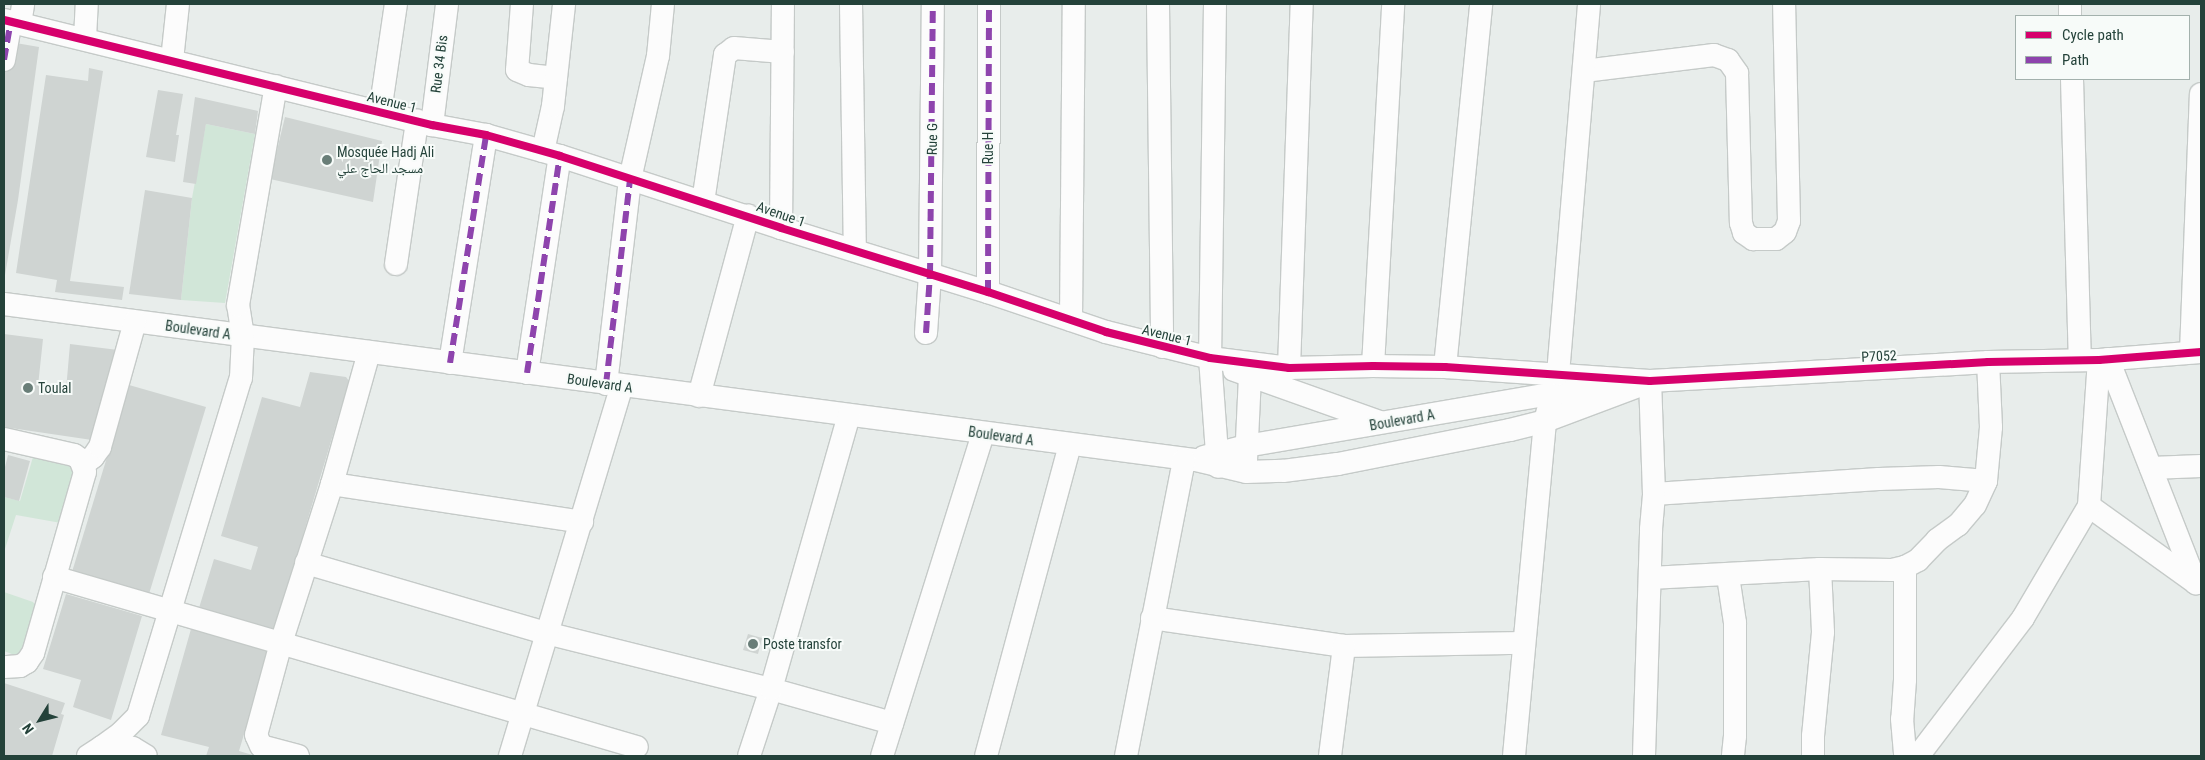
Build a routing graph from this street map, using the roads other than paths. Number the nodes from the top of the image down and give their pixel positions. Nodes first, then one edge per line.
1 (87, 4) edge
2 (178, 4) edge
3 (396, 4) edge
4 (447, 4) edge
5 (522, 4) edge
6 (564, 4) edge
7 (663, 4) edge
8 (783, 4) edge
9 (851, 4) edge
10 (934, 4) edge
11 (988, 4) edge
12 (1074, 4) edge
13 (1158, 4) edge
14 (1215, 4) edge
15 (1302, 4) edge
16 (1393, 4) edge
17 (1481, 4) edge
18 (1589, 4) edge
19 (1784, 4) edge
20 (15, 17) edge
21 (86, 38) junction
22 (783, 52) junction
23 (4, 60) edge
24 (172, 60) junction
25 (1584, 71) junction
26 (556, 78) junction
27 (2072, 80) edge
28 (276, 86) junction
29 (2201, 94) edge
30 (380, 112) junction
31 (425, 123) junction
32 (486, 135) junction
33 (551, 153) junction
34 (630, 178) junction
35 (703, 202) junction
36 (748, 216) junction
37 (781, 228) junction
38 (855, 250) junction
39 (396, 264) dead end
40 (930, 275) junction
41 (988, 292) junction
42 (4, 304) edge
43 (1071, 320) junction
44 (135, 322) junction
45 (926, 333) dead end
46 (243, 336) junction
47 (1162, 347) junction
48 (368, 352) junction
49 (2196, 352) edge
50 (1210, 358) junction
51 (2096, 360) junction
52 (1988, 362) junction
53 (450, 363) junction
54 (1374, 366) junction
55 (1445, 367) junction
56 (1289, 368) junction
57 (1248, 370) junction
58 (527, 373) junction
59 (1650, 382) junction
60 (1554, 384) junction
61 (614, 385) junction
62 (699, 396) junction
63 (849, 416) junction
64 (1545, 421) junction
65 (1383, 423) junction
66 (983, 434) junction
67 (4, 439) edge
68 (1070, 445) junction
69 (1438, 445) junction
70 (1246, 446) junction
71 (1203, 460) junction
72 (83, 465) junction
73 (2201, 466) edge
74 (2151, 468) junction
75 (1246, 472) junction
76 (1986, 481) junction
77 (332, 484) junction
78 (1654, 494) junction
79 (2089, 506) junction
80 (582, 522) junction
81 (306, 563) junction
82 (1905, 567) junction
83 (1820, 569) junction
84 (1728, 576) junction
85 (54, 577) junction
86 (1650, 578) junction
87 (2198, 585) edge
88 (169, 611) junction
89 (1152, 618) junction
90 (546, 633) junction
91 (1523, 642) junction
92 (281, 643) junction
93 (1344, 646) junction
94 (4, 667) edge
95 (771, 689) junction
96 (522, 713) junction
97 (138, 716) junction
98 (892, 723) junction
99 (637, 747) dead end
100 (95, 752) edge
101 (148, 756) edge
102 (298, 756) edge
103 (510, 756) edge
104 (749, 756) edge
105 (882, 756) edge
106 (986, 756) edge
107 (1126, 756) edge
108 (1330, 756) edge
109 (1514, 756) edge
110 (1644, 756) edge
111 (1733, 756) edge
112 (1813, 756) edge
113 (1906, 756) edge
114 (1918, 756) edge

1 - 21 street
2 - 24 street
3 - 30 street
4 - 31 street, Rue 34 Bis
5 - 26 street
6 - 26 street
7 - 34 street
8 - 22 street
9 - 38 street
10 - 40 street, Rue G
11 - 41 street, Rue H
12 - 43 street
13 - 47 street
14 - 50 street
15 - 56 street
16 - 54 street
17 - 55 street
18 - 25 street
19 - 25 street
20 - 21 street, Avenue 1
20 - 23 street
21 - 24 street, Avenue 1
22 - 35 street
22 - 37 street
24 - 28 street, Avenue 1
25 - 60 street
26 - 33 street
27 - 51 street
28 - 30 street, Avenue 1
28 - 46 street
29 - 49 street
30 - 31 street, Avenue 1
31 - 32 street, Avenue 1
31 - 39 street, Rue 34 Bis
32 - 33 street, Avenue 1
32 - 53 street
33 - 34 street, Avenue 1
33 - 58 street
34 - 35 street, Avenue 1
34 - 61 street
35 - 36 street, Avenue 1
36 - 37 street, Avenue 1
36 - 62 street
37 - 38 street, Avenue 1
38 - 40 street, Avenue 1
40 - 41 street, Avenue 1
40 - 45 street, Rue G
41 - 43 street, Avenue 1
42 - 44 street, Boulevard A
43 - 47 street, Avenue 1
44 - 46 street, Boulevard A
44 - 72 street
46 - 48 street, Boulevard A
46 - 88 street
47 - 50 street, Avenue 1
48 - 53 street, Boulevard A
48 - 77 street
49 - 51 street, P7052
50 - 57 street, Avenue 1
50 - 71 street
51 - 52 street, P7052
51 - 74 street
51 - 79 street
52 - 59 street, P7052
52 - 76 street
53 - 58 street, Boulevard A
54 - 55 street
54 - 56 street
55 - 60 street
56 - 57 street
57 - 65 street
57 - 70 street
58 - 61 street, Boulevard A
59 - 60 street, P7052
59 - 64 street, P7052
59 - 78 street
60 - 64 street
60 - 65 street, Boulevard A
61 - 62 street, Boulevard A
61 - 80 street
62 - 63 street, Boulevard A
63 - 66 street, Boulevard A
63 - 95 street
64 - 69 street, Boulevard A
64 - 91 street
65 - 69 street
65 - 70 street, Boulevard A
66 - 68 street, Boulevard A
66 - 98 street
67 - 72 street
68 - 71 street, Boulevard A
68 - 106 street
69 - 75 street, Boulevard A
70 - 71 street, Boulevard A
70 - 75 street
71 - 75 street, Boulevard A
71 - 89 street
72 - 85 street
73 - 74 street
74 - 87 street
76 - 78 street
76 - 82 street
77 - 80 street
77 - 81 street
78 - 86 street
79 - 87 street
79 - 114 street
80 - 90 street
81 - 90 street
81 - 92 street
82 - 83 street
82 - 113 street
83 - 84 street
83 - 112 street
84 - 86 street
84 - 111 street
85 - 88 street
85 - 94 street
86 - 110 street
88 - 92 street
88 - 97 street
89 - 93 street
89 - 107 street
90 - 95 street
90 - 96 street
91 - 93 street
91 - 109 street
92 - 96 street
92 - 102 street
93 - 108 street
95 - 98 street
95 - 104 street
96 - 99 street
96 - 103 street
97 - 100 street
97 - 101 street
98 - 105 street
100 - 101 street

